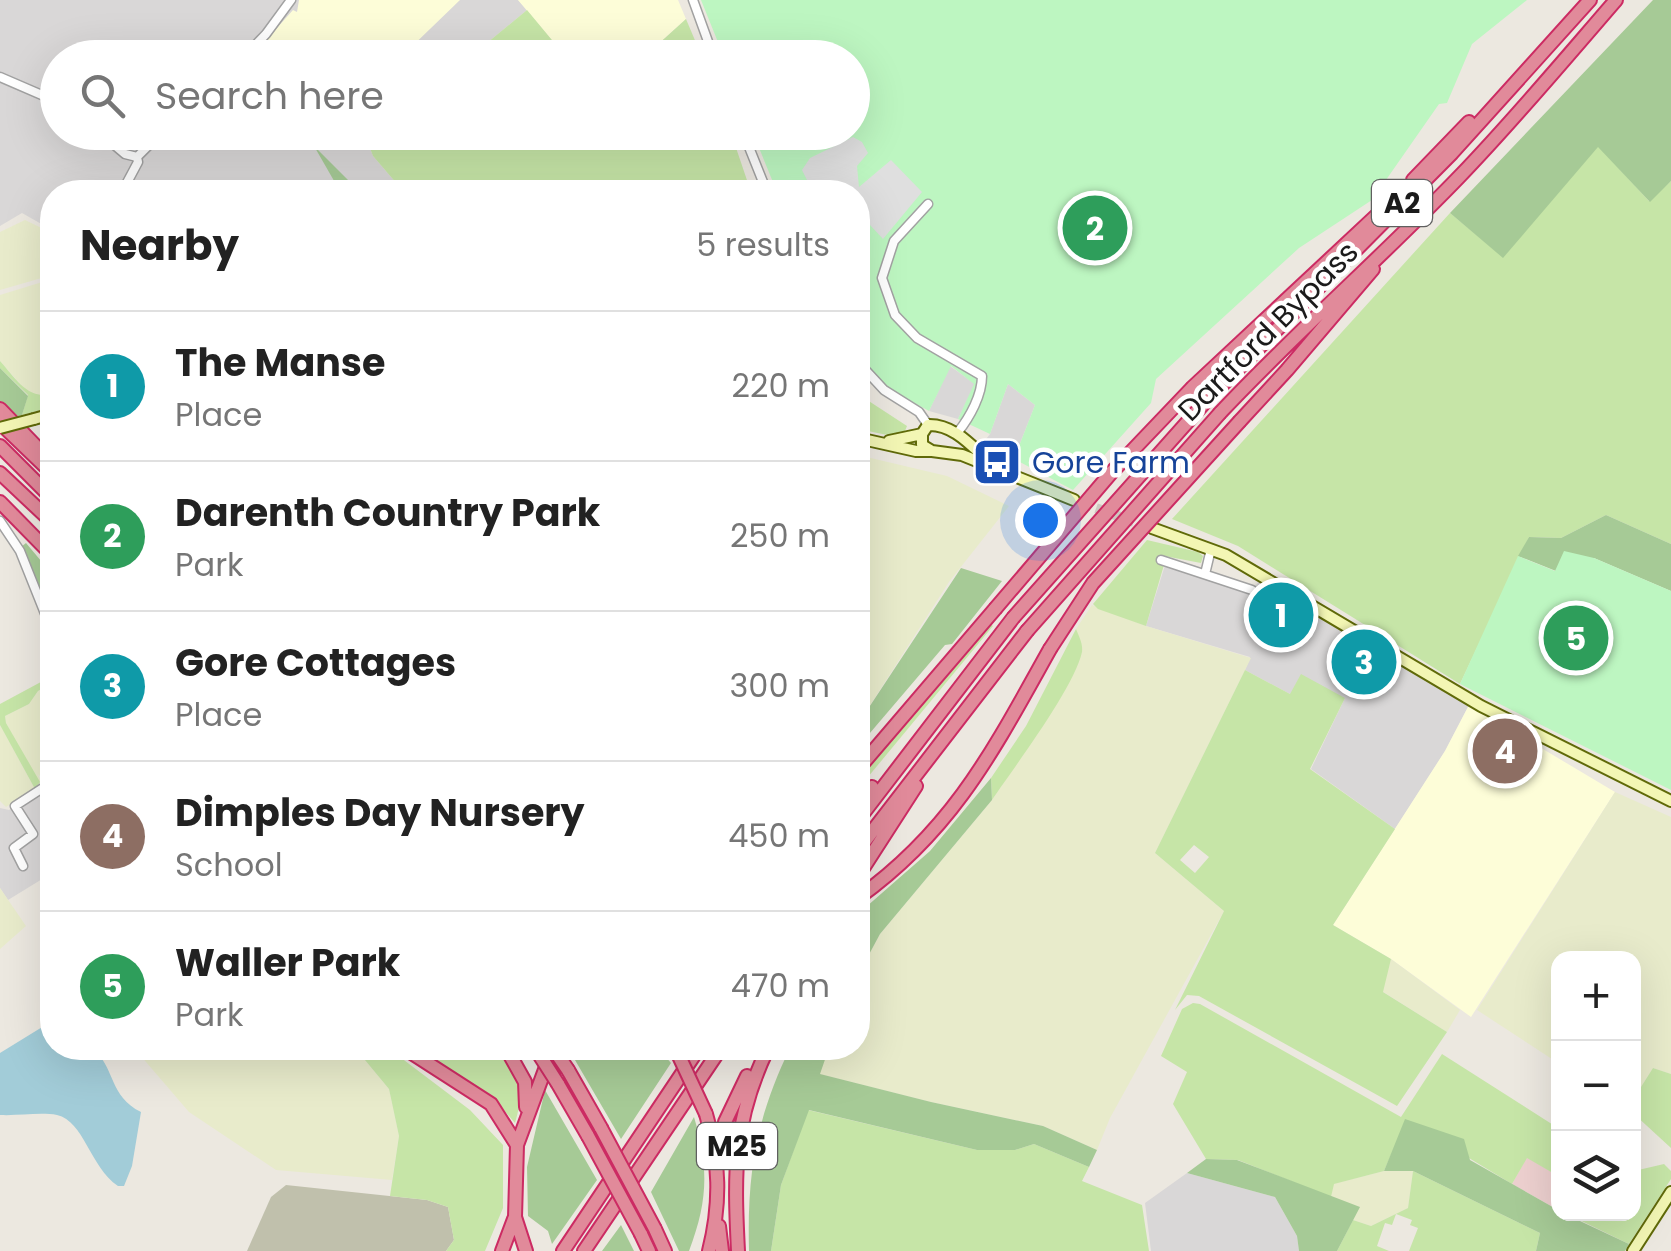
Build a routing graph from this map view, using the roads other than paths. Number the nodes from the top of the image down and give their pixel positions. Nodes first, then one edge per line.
1 (291, 0) edge
2 (693, 0) edge
3 (1587, 0) edge
4 (1616, 0) edge
5 (260, 40) edge
6 (707, 40) edge
7 (0, 78) edge
8 (40, 95) edge
9 (120, 150) edge
10 (144, 150) edge
11 (750, 150) edge
12 (137, 157) junction
13 (128, 180) edge
14 (762, 180) edge
15 (928, 204) dead end
16 (1395, 240) junction
17 (870, 375) edge
18 (0, 409) edge
19 (40, 417) edge
20 (0, 425) edge
21 (925, 430) junction
22 (959, 435) junction
23 (870, 440) edge
24 (880, 442) junction
25 (0, 446) edge
26 (932, 450) junction
27 (40, 451) edge
28 (955, 453) junction
29 (40, 461) edge
30 (998, 468) junction
31 (0, 472) edge
32 (40, 486) edge
33 (1074, 500) tunnel mouth
34 (0, 502) edge
35 (40, 512) edge
36 (0, 520) edge
37 (1152, 528) tunnel mouth
38 (40, 543) edge
39 (1211, 549) junction
40 (1161, 560) dead end
41 (1205, 574) junction
42 (1252, 590) dead end
43 (40, 601) edge
44 (950, 699) junction
45 (963, 712) junction
46 (870, 756) edge
47 (40, 790) edge
48 (870, 791) edge
49 (1671, 801) edge
50 (870, 804) edge
51 (870, 834) edge
52 (870, 857) edge
53 (23, 866) dead end
54 (870, 887) edge
55 (423, 1060) edge
56 (513, 1060) edge
57 (543, 1060) edge
58 (547, 1060) edge
59 (562, 1060) edge
60 (681, 1060) edge
61 (692, 1060) edge
62 (713, 1060) edge
63 (759, 1060) edge
64 (760, 1060) edge
65 (526, 1114) junction
66 (518, 1145) junction
67 (718, 1157) junction
68 (1671, 1192) edge
69 (718, 1208) junction
70 (514, 1217) junction
71 (648, 1232) junction
72 (502, 1251) edge
73 (526, 1251) edge
74 (563, 1251) edge
75 (584, 1251) edge
76 (649, 1251) edge
77 (665, 1251) edge
78 (709, 1251) edge
79 (722, 1251) edge
80 (738, 1251) edge
81 (1634, 1251) edge

1 - 5 street
2 - 6 street
3 - 44 highway, Dartford Bypass / A2, bridge
3 - 46 highway, A2, bridge
4 - 16 highway, Dartford Bypass / A2
7 - 8 street
9 - 12 street
10 - 12 street
11 - 14 street
12 - 13 street
15 - 22 street
16 - 45 highway, Dartford Bypass / A2, bridge
16 - 54 highway, A2, bridge
17 - 21 street
18 - 27 highway
19 - 20 main road, bridge
20 - 29 highway
21 - 22 main road
21 - 24 main road
21 - 26 main road
22 - 28 main road
22 - 30 main road
23 - 24 main road
24 - 26 main road
25 - 32 highway
26 - 28 main road
28 - 30 main road
30 - 33 main road
31 - 35 highway
34 - 38 highway
36 - 43 street
37 - 39 main road
39 - 41 street
39 - 49 main road
40 - 41 street
41 - 42 street
44 - 48 highway
44 - 50 highway, Dartford Bypass / A2
45 - 51 highway, Dartford Bypass / A2
45 - 52 highway
47 - 53 street
55 - 66 highway
56 - 65 highway
57 - 71 highway, bridge
58 - 65 highway
59 - 71 highway, bridge
60 - 67 highway, bridge
61 - 74 highway
62 - 75 highway
63 - 67 highway
64 - 80 highway, M25
65 - 66 highway
66 - 70 highway
67 - 69 highway
68 - 81 main road
69 - 78 highway
69 - 79 highway, M25
70 - 72 highway
70 - 73 highway
71 - 76 highway
71 - 77 highway

